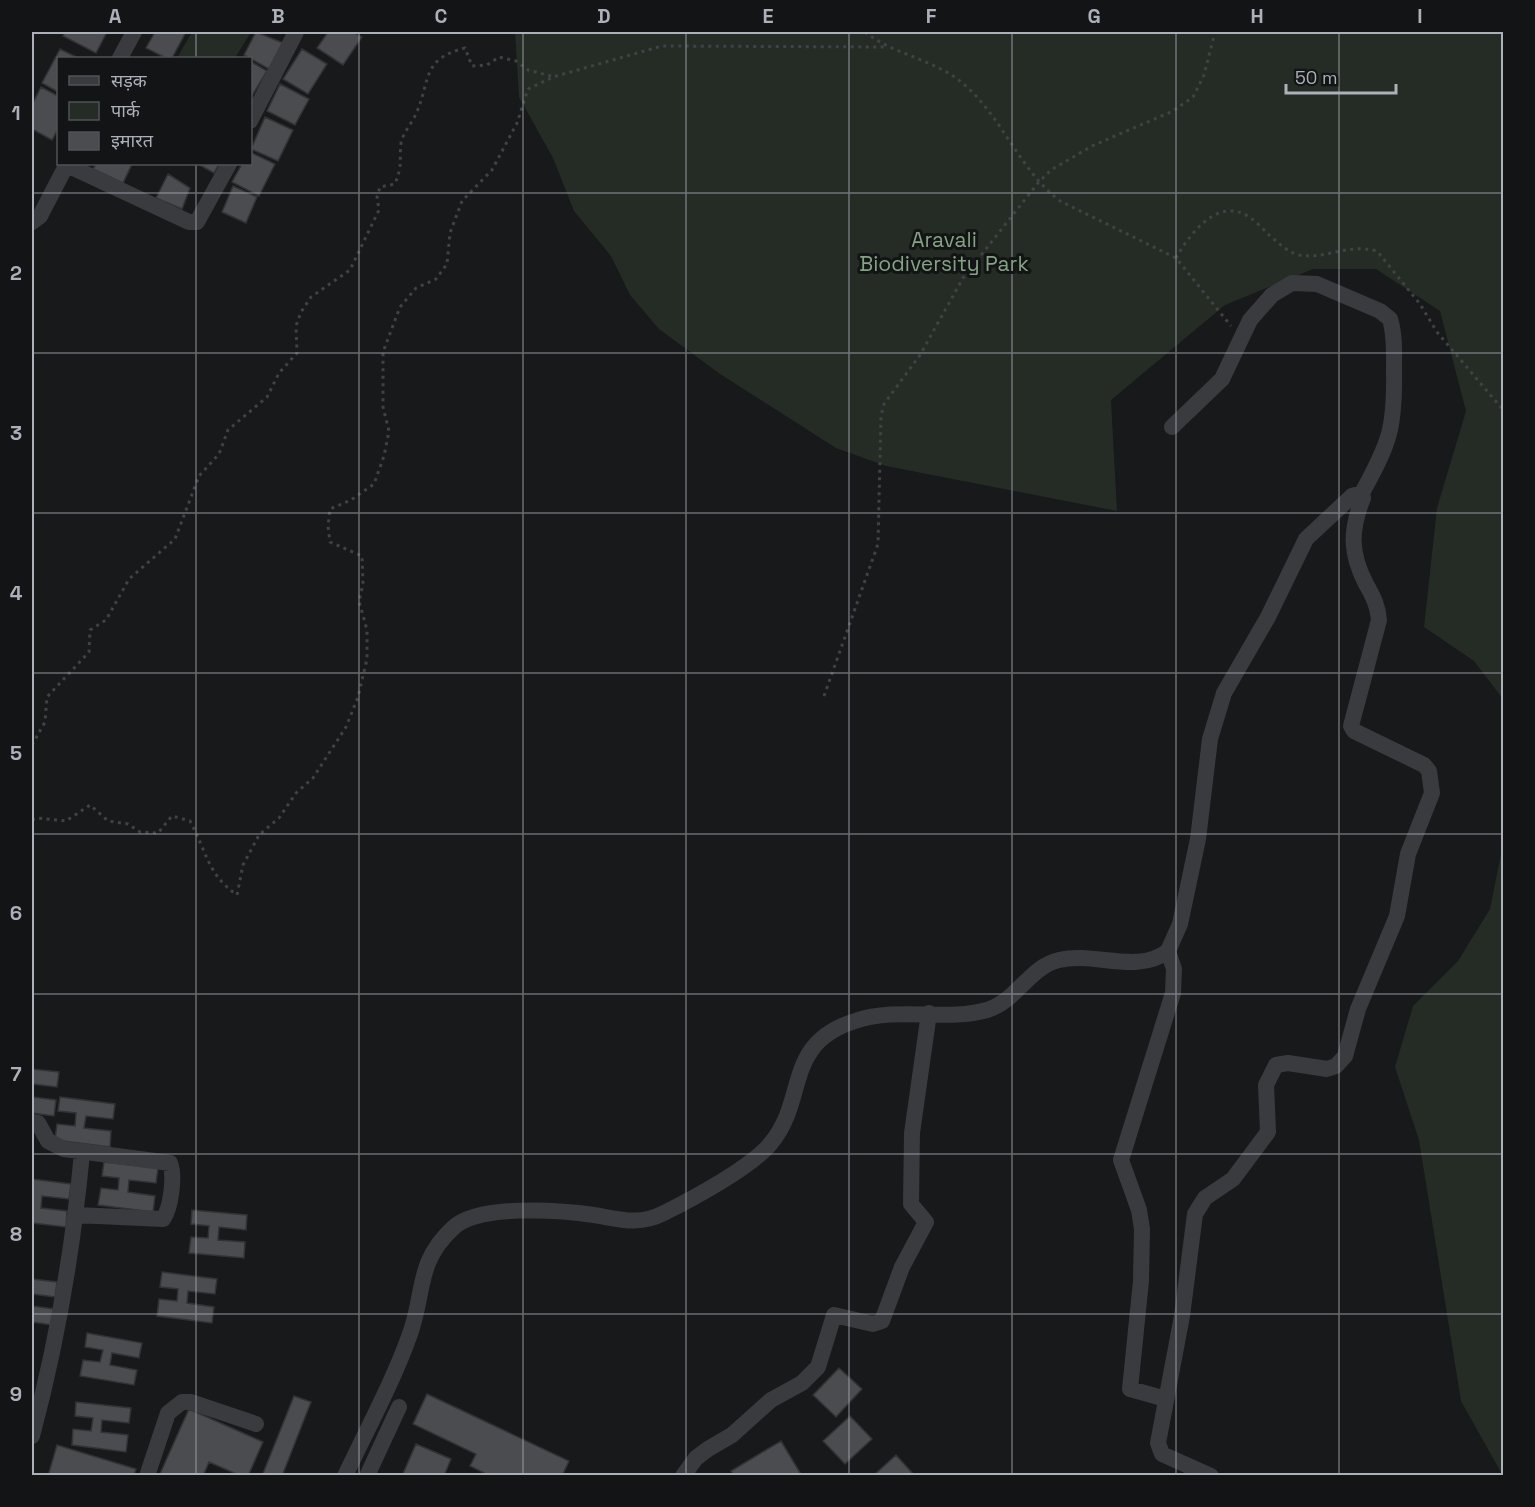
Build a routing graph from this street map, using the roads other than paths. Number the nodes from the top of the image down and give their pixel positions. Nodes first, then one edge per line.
1 (134, 32) edge
2 (296, 32) edge
3 (121, 57) edge
4 (252, 117) edge
5 (66, 165) edge
6 (69, 165) edge
7 (228, 165) edge
8 (32, 222) edge
9 (1172, 427) dead end
10 (1362, 493) junction
11 (1168, 951) junction
12 (929, 1013) junction
13 (32, 1122) edge
14 (82, 1153) junction
15 (76, 1215) junction
16 (1166, 1399) junction
17 (399, 1407) dead end
18 (256, 1424) dead end
19 (32, 1436) edge
20 (147, 1476) edge
21 (345, 1476) edge
22 (367, 1476) edge
23 (683, 1476) edge
24 (1211, 1476) edge

1 - 3 street
2 - 4 street
5 - 8 street
6 - 7 street
9 - 10 street
10 - 11 street
10 - 16 street
11 - 12 street
11 - 16 street
12 - 21 street
12 - 23 street
13 - 14 street
14 - 15 street
14 - 15 street
15 - 19 street
16 - 24 street
17 - 22 street
18 - 20 street

